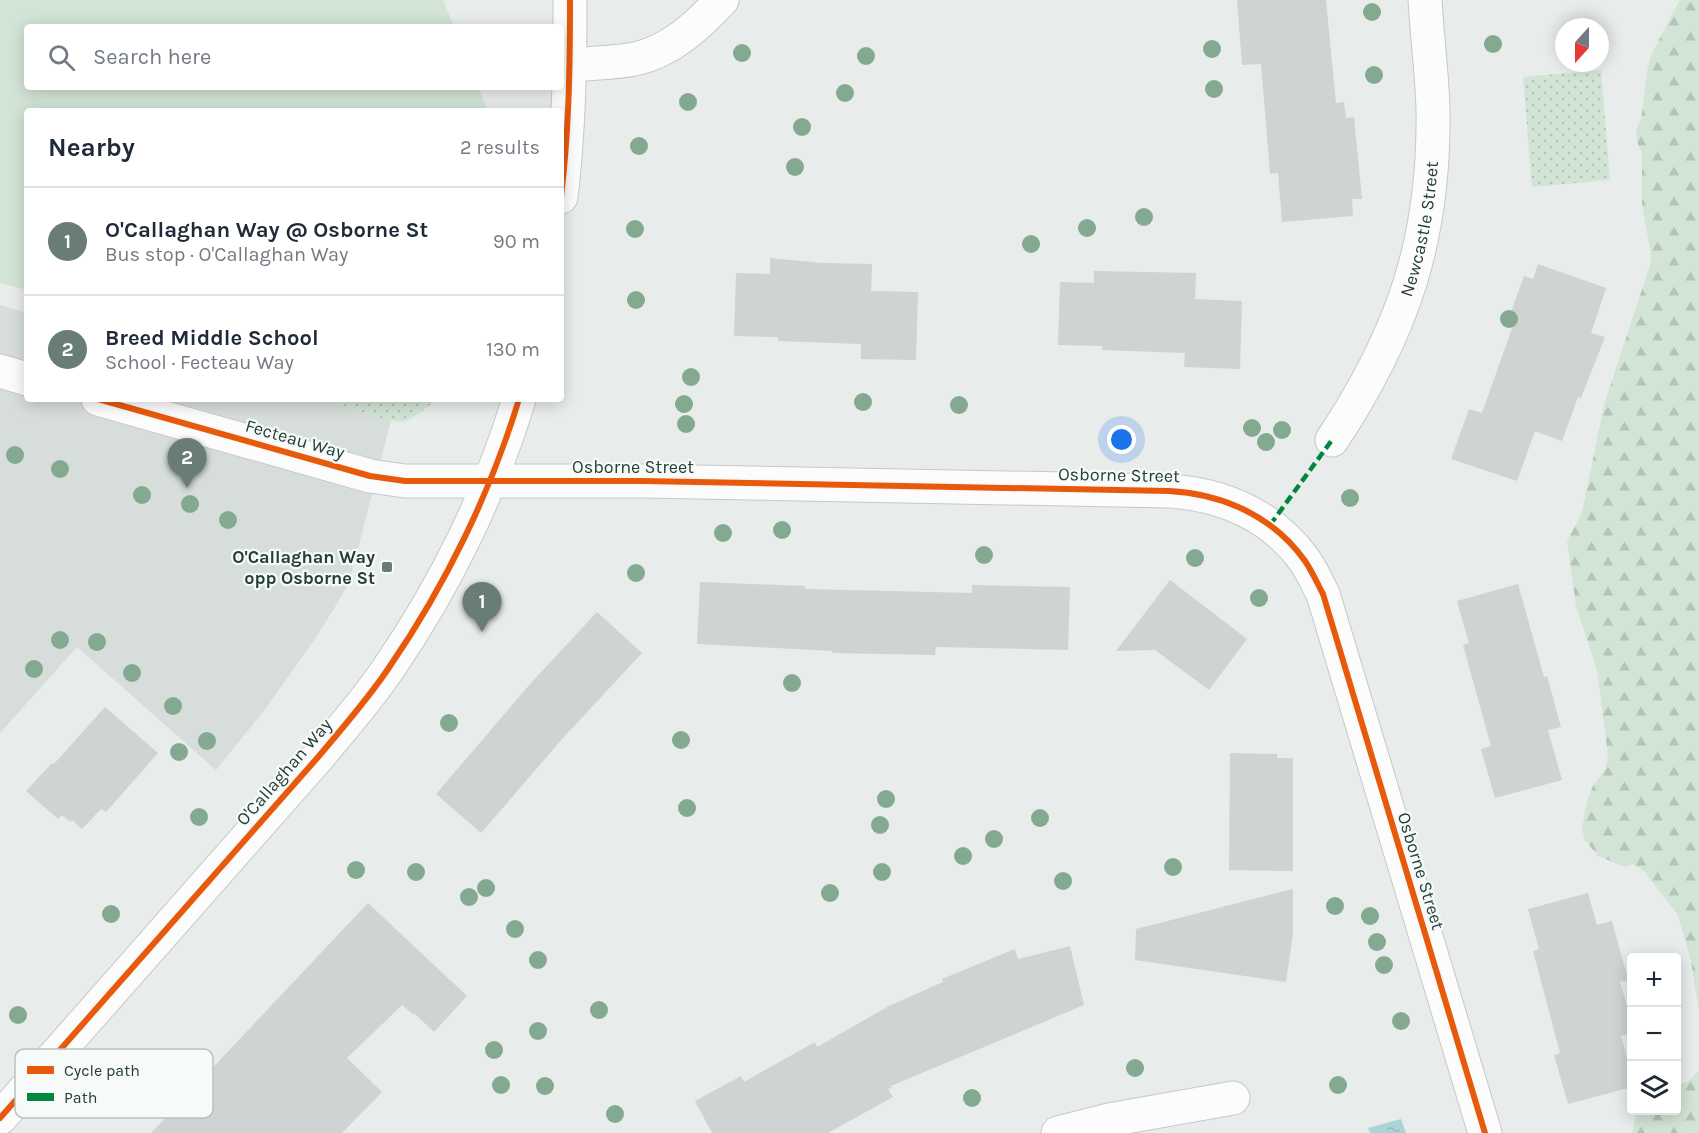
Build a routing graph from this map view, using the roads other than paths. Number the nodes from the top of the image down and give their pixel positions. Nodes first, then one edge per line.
1 (570, 0) edge
2 (722, 0) edge
3 (1425, 0) edge
4 (570, 65) junction
5 (564, 166) edge
6 (0, 371) edge
7 (24, 378) edge
8 (109, 402) edge
9 (518, 402) edge
10 (1332, 440) dead end
11 (489, 482) junction
12 (61, 1049) edge
13 (1233, 1098) dead end
14 (15, 1101) edge
15 (0, 1118) edge
16 (1058, 1133) edge
17 (1485, 1133) edge

1 - 4 street
2 - 4 street
3 - 10 street, Newcastle Street
4 - 5 street
6 - 7 street
8 - 11 street, Fecteau Way
9 - 11 street, O'Callaghan Way
11 - 12 street, O'Callaghan Way
11 - 17 street, Osborne Street
13 - 16 street
14 - 15 street, O'Callaghan Way

